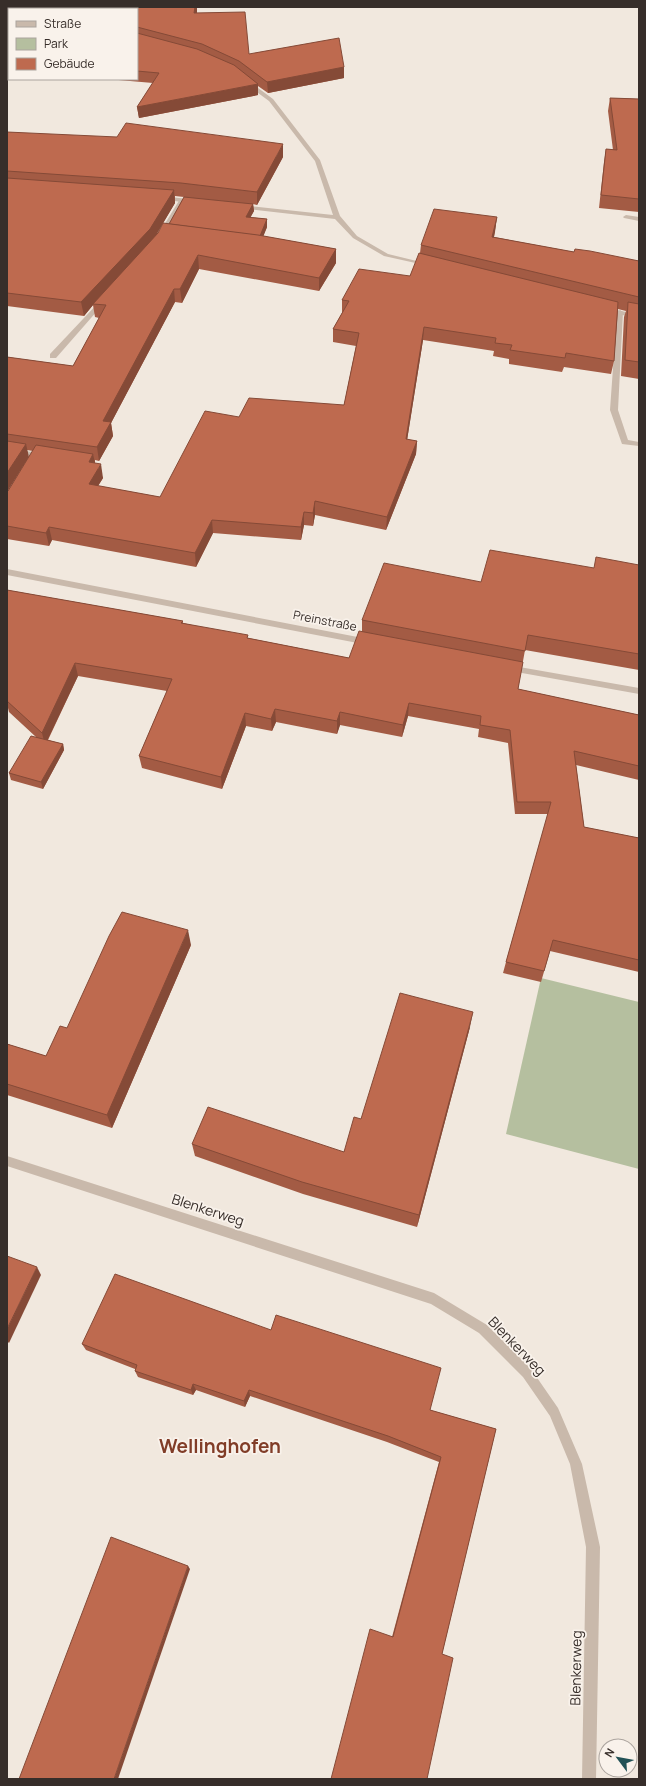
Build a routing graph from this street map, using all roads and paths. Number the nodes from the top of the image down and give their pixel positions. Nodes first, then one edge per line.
1 (243, 78) edge
2 (152, 198) edge
3 (182, 200) junction
4 (205, 203) edge
5 (236, 206) edge
6 (337, 217) junction
7 (626, 217) dead end
8 (639, 219) edge
9 (162, 233) junction
10 (170, 234) edge
11 (156, 244) edge
12 (432, 266) edge
13 (107, 297) edge
14 (600, 308) edge
15 (620, 312) junction
16 (639, 316) edge
17 (53, 356) dead end
18 (639, 444) edge
19 (7, 450) edge
20 (57, 458) edge
21 (7, 572) edge
22 (375, 643) edge
23 (499, 667) edge
24 (639, 691) edge
25 (7, 1161) edge
26 (589, 1779) edge

1 - 6 street
2 - 3 street
3 - 4 street
3 - 9 street
5 - 6 street
6 - 12 street
7 - 8 street
9 - 10 street
9 - 11 street
13 - 17 street
14 - 15 street
15 - 16 street
15 - 18 street
19 - 20 street
21 - 22 street, Preinstraße
23 - 24 street
25 - 26 street, Blenkerweg

